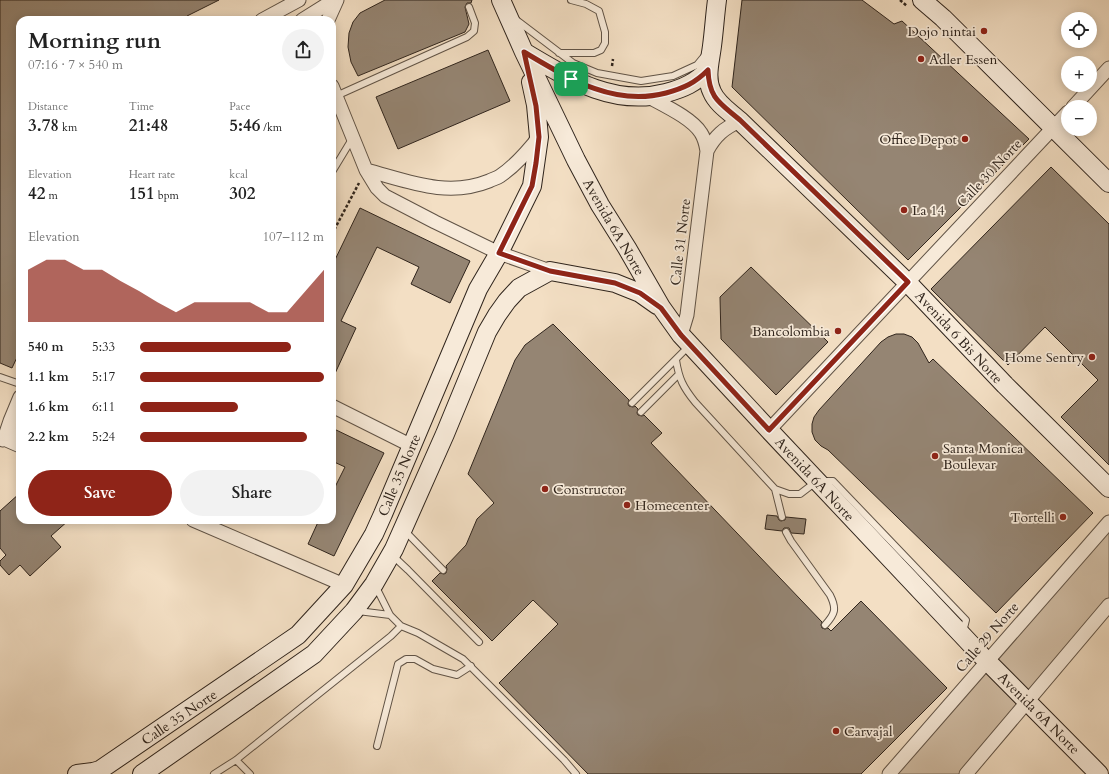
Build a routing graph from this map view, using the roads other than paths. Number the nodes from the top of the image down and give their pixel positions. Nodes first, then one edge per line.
1 (336, 0) edge
2 (571, 0) edge
3 (717, 0) edge
4 (922, 0) edge
5 (290, 3) edge
6 (504, 6) edge
7 (938, 6) edge
8 (469, 7) dead end
9 (269, 16) edge
10 (298, 16) edge
11 (308, 16) edge
12 (330, 16) edge
13 (712, 48) junction
14 (524, 52) junction
15 (559, 53) junction
16 (1109, 68) edge
17 (708, 70) junction
18 (336, 90) edge
19 (336, 96) edge
20 (647, 96) junction
21 (1079, 100) edge
22 (1061, 119) edge
23 (740, 120) junction
24 (1053, 128) junction
25 (353, 137) junction
26 (539, 137) junction
27 (707, 151) junction
28 (336, 165) edge
29 (366, 170) junction
30 (1109, 183) edge
31 (499, 253) junction
32 (550, 271) junction
33 (908, 282) junction
34 (661, 308) junction
35 (686, 340) junction
36 (676, 360) junction
37 (678, 375) junction
38 (0, 377) edge
39 (16, 383) edge
40 (632, 403) dead end
41 (16, 407) edge
42 (336, 408) edge
43 (641, 412) dead end
44 (16, 429) edge
45 (769, 430) junction
46 (2, 441) edge
47 (16, 445) edge
48 (412, 446) junction
49 (817, 481) junction
50 (776, 488) junction
51 (1109, 488) edge
52 (782, 516) dead end
53 (1109, 522) edge
54 (202, 524) edge
55 (404, 529) junction
56 (786, 532) dead end
57 (391, 554) junction
58 (443, 570) dead end
59 (374, 584) junction
60 (344, 585) junction
61 (1109, 605) edge
62 (354, 610) junction
63 (390, 614) junction
64 (825, 624) dead end
65 (401, 626) junction
66 (479, 642) dead end
67 (987, 661) junction
68 (470, 666) junction
69 (1028, 701) junction
70 (377, 746) dead end
71 (236, 760) junction
72 (77, 774) edge
73 (142, 774) edge
74 (214, 774) edge
75 (250, 774) edge
76 (576, 774) edge
77 (889, 774) edge
78 (966, 774) edge
79 (1099, 774) edge

1 - 11 street
1 - 12 street
2 - 15 lane
3 - 13 street
4 - 7 street
5 - 9 street
5 - 10 street
6 - 14 street, Avenida 6A Norte
6 - 15 lane
7 - 24 street
8 - 18 lane
13 - 15 lane
13 - 17 street
14 - 20 street
14 - 26 street, Calle 35 Norte
14 - 34 street, Avenida 6A Norte
16 - 21 street
17 - 20 street
17 - 23 street, Avenida 6 Bis Norte
19 - 25 street
20 - 27 street
22 - 24 street, Calle 30 Norte
23 - 27 street
23 - 33 street, Avenida 6 Bis Norte
24 - 30 street
24 - 33 street, Calle 30 Norte
25 - 28 lane
25 - 29 street
26 - 29 street
26 - 31 street, Calle 35 Norte
27 - 35 street, Calle 31 Norte
29 - 31 street
31 - 32 street
31 - 48 street, Calle 35 Norte
32 - 34 street
32 - 55 street, Calle 35 Norte
33 - 45 street, Calle 30 Norte
33 - 51 street, Avenida 6 Bis Norte
34 - 35 street, Avenida 6A Norte
35 - 36 lane
35 - 45 street, Avenida 6A Norte
36 - 37 lane
36 - 40 lane
37 - 43 lane
37 - 50 lane
38 - 39 lane
41 - 46 street
42 - 48 street
44 - 46 street
45 - 49 street, Avenida 6A Norte
46 - 47 street
48 - 60 street, Calle 35 Norte
49 - 50 lane
49 - 67 street, Avenida 6A Norte
50 - 52 lane
53 - 67 street, Calle 29 Norte
54 - 60 street
55 - 57 street, Calle 35 Norte
55 - 58 lane
56 - 64 lane
57 - 59 street, Calle 35 Norte
57 - 66 lane
59 - 62 street, Calle 35 Norte
59 - 63 lane
60 - 72 street, Calle 35 Norte
61 - 69 street
62 - 63 lane
62 - 73 street, Calle 35 Norte
63 - 65 lane
65 - 68 lane
65 - 71 lane
67 - 69 street, Avenida 6A Norte
67 - 77 street, Calle 29 Norte
68 - 70 lane
68 - 76 lane
69 - 78 street
69 - 79 street, Avenida 6A Norte
71 - 74 lane
71 - 75 lane

